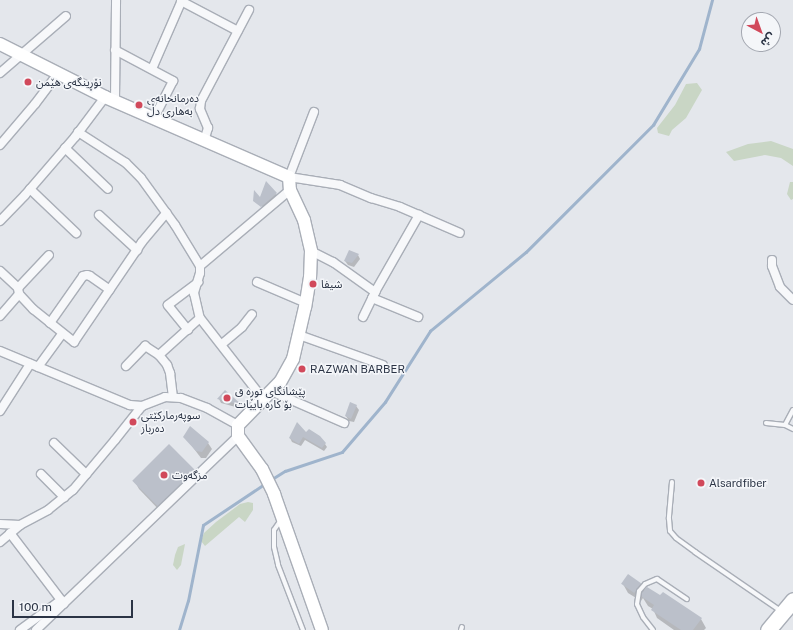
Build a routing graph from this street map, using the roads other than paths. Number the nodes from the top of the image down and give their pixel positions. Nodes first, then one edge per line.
1 (116, 0) edge
2 (182, 0) edge
3 (249, 10) dead end
4 (66, 16) dead end
5 (238, 31) junction
6 (0, 44) edge
7 (115, 50) junction
8 (22, 55) junction
9 (152, 69) junction
10 (0, 73) edge
11 (58, 73) junction
12 (110, 98) junction
13 (314, 112) dead end
14 (154, 118) junction
15 (78, 132) junction
16 (204, 141) junction
17 (0, 145) edge
18 (65, 148) junction
19 (289, 177) junction
20 (30, 189) junction
21 (108, 189) dead end
22 (290, 190) junction
23 (166, 213) junction
24 (99, 215) dead end
25 (419, 215) junction
26 (0, 221) edge
27 (76, 233) dead end
28 (460, 233) dead end
29 (137, 250) junction
30 (311, 251) junction
31 (49, 255) dead end
32 (772, 260) dead end
33 (200, 266) junction
34 (0, 271) edge
35 (198, 282) junction
36 (257, 282) dead end
37 (110, 290) junction
38 (18, 291) junction
39 (373, 295) junction
40 (793, 300) edge
41 (306, 302) junction
42 (252, 314) dead end
43 (0, 316) edge
44 (363, 317) dead end
45 (418, 317) dead end
46 (200, 318) junction
47 (50, 323) junction
48 (188, 330) junction
49 (62, 334) junction
50 (299, 335) junction
51 (222, 344) junction
52 (0, 351) edge
53 (159, 355) junction
54 (383, 365) dead end
55 (34, 366) junction
56 (126, 366) dead end
57 (267, 395) junction
58 (172, 396) junction
59 (142, 406) junction
60 (0, 410) edge
61 (793, 410) edge
62 (344, 423) dead end
63 (766, 423) dead end
64 (785, 425) junction
65 (793, 429) edge
66 (238, 431) junction
67 (54, 443) dead end
68 (41, 474) dead end
69 (86, 474) junction
70 (672, 482) dead end
71 (64, 497) junction
72 (282, 519) junction
73 (0, 524) edge
74 (20, 525) junction
75 (10, 533) junction
76 (0, 542) edge
77 (687, 599) dead end
78 (793, 600) edge
79 (62, 602) junction
80 (783, 612) junction
81 (20, 630) edge
82 (36, 630) edge
83 (303, 630) edge
84 (322, 630) edge
85 (653, 630) edge
86 (768, 630) edge

1 - 7 street
2 - 5 street
2 - 9 street
3 - 5 street
4 - 8 street
5 - 16 street
6 - 8 street
7 - 9 street
7 - 12 street
8 - 10 street
8 - 11 street
9 - 14 street
11 - 12 street
11 - 17 street
12 - 14 street
12 - 15 street
13 - 19 street
14 - 16 street
15 - 18 street
15 - 23 street
16 - 19 street
18 - 20 street
18 - 21 street
19 - 22 street
19 - 25 street
20 - 26 street
20 - 27 street
22 - 30 street
22 - 33 street
23 - 29 street
23 - 33 street
24 - 29 street
25 - 28 street
25 - 39 street
29 - 37 street
30 - 39 street
30 - 41 street
31 - 38 street
32 - 40 street
33 - 35 street
34 - 38 street
35 - 46 street
35 - 48 street
36 - 41 street
37 - 47 street
37 - 49 street
38 - 43 street
38 - 47 street
39 - 44 street
39 - 45 street
41 - 50 street
42 - 51 street
46 - 48 street
46 - 51 street
47 - 49 street
48 - 53 street
49 - 55 street
50 - 54 street
50 - 57 street
51 - 57 street
52 - 55 street
53 - 56 street
53 - 58 street
55 - 59 street
55 - 60 street
57 - 62 street
57 - 66 street
58 - 59 street
58 - 66 street
59 - 69 street
61 - 64 lane
63 - 64 lane
64 - 65 lane
66 - 72 street
66 - 79 street
67 - 69 street
68 - 71 street
69 - 71 street
70 - 80 lane
71 - 74 street
72 - 83 lane
72 - 84 street
73 - 74 street
74 - 75 street
75 - 76 street
75 - 79 street
77 - 85 lane
78 - 80 highway
79 - 81 street
79 - 82 street
80 - 86 highway

